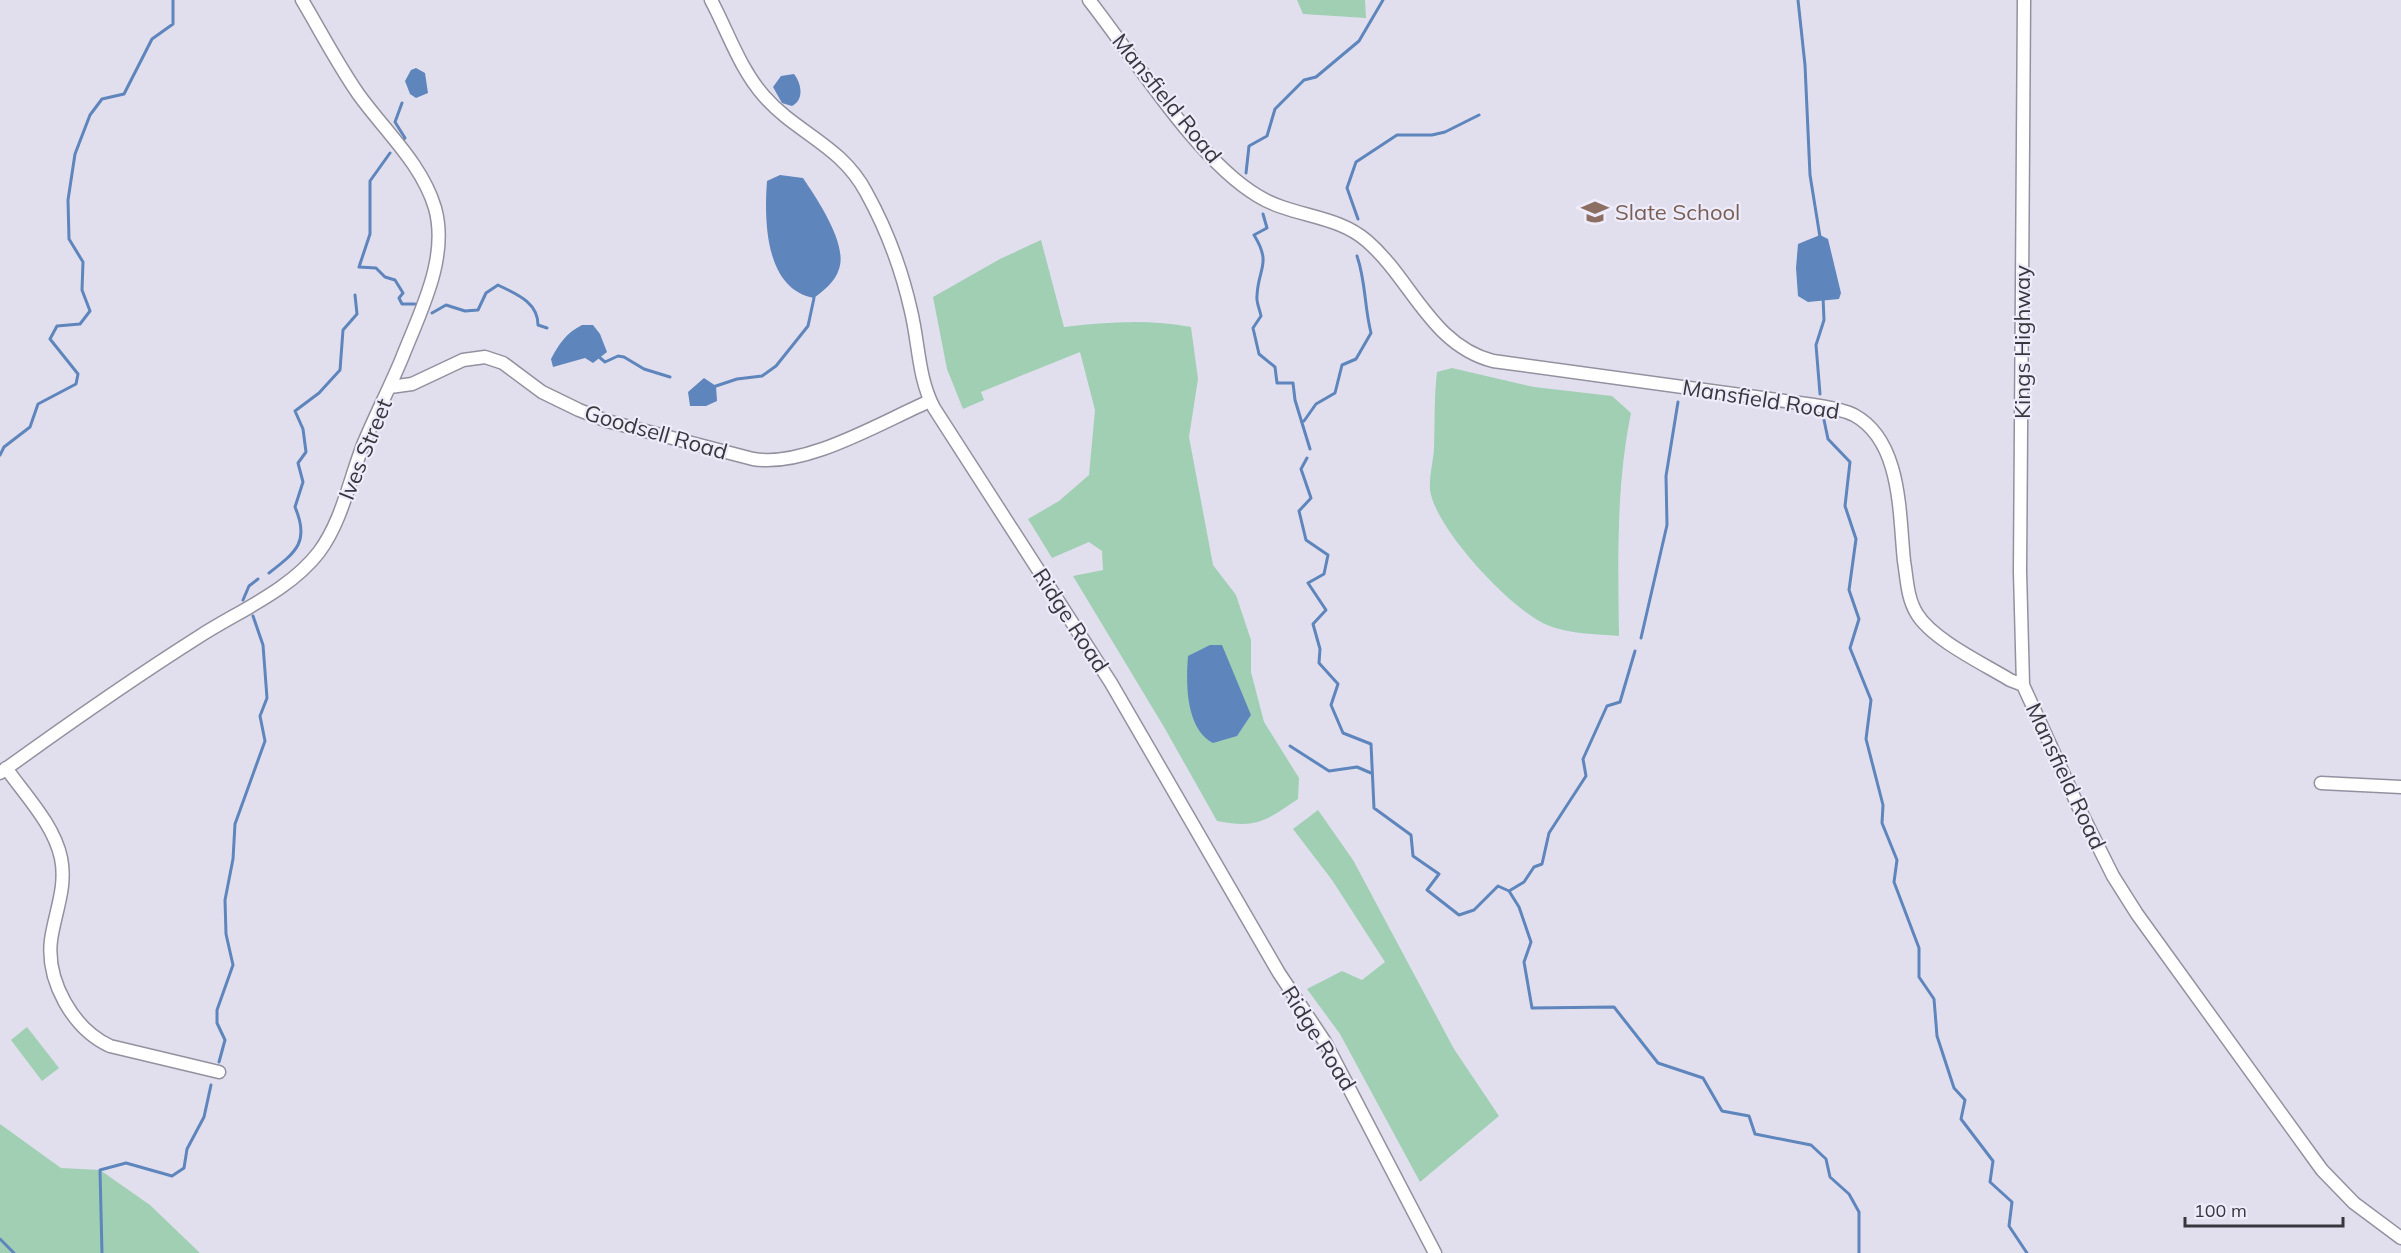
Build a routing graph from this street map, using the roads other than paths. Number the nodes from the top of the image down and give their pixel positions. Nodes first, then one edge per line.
1 (303, 0) edge
2 (711, 0) edge
3 (1089, 0) edge
4 (2024, 0) edge
5 (390, 387) junction
6 (930, 401) junction
7 (2023, 685) junction
8 (3, 771) edge
9 (2321, 783) dead end
10 (2401, 787) edge
11 (219, 1072) dead end
12 (2401, 1238) edge
13 (1435, 1253) edge

1 - 5 street, Ives Street
2 - 6 street, Ridge Road
3 - 7 street, Mansfield Road
4 - 7 street, Kings Highway
5 - 6 street, Goodsell Road
5 - 8 street, Ives Street
6 - 13 street, Ridge Road
7 - 12 street, Mansfield Road
8 - 11 street
9 - 10 street

